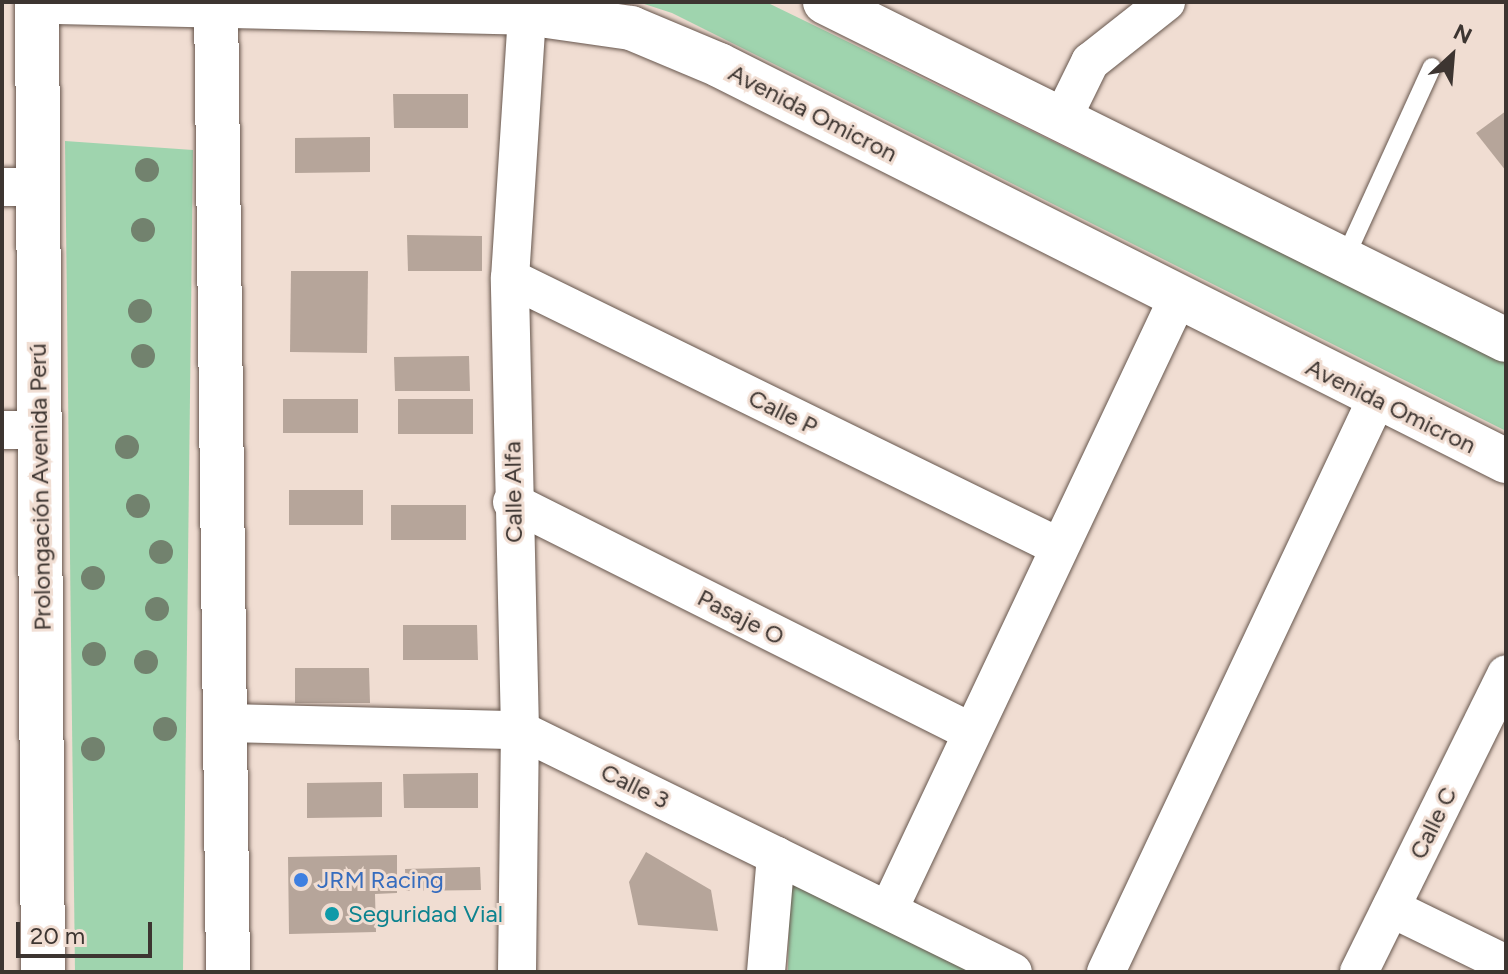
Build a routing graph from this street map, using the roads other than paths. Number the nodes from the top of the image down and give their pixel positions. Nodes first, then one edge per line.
1 (37, 2) edge
2 (57, 2) edge
3 (1166, 2) edge
4 (216, 5) edge
5 (842, 5) edge
6 (527, 13) junction
7 (1432, 67) dead end
8 (1062, 119) junction
9 (19, 187) edge
10 (1344, 260) junction
11 (510, 278) junction
12 (1177, 300) junction
13 (1506, 340) edge
14 (1376, 400) junction
15 (21, 430) edge
16 (1506, 461) edge
17 (512, 502) junction
18 (1057, 546) junction
19 (1506, 674) edge
20 (226, 723) junction
21 (520, 730) junction
22 (971, 732) junction
23 (1493, 733) edge
24 (776, 855) junction
25 (1391, 908) junction
26 (889, 909) junction
27 (1506, 964) edge
28 (43, 972) edge
29 (228, 972) edge
30 (517, 972) edge
31 (766, 972) edge
32 (1013, 972) edge
33 (1106, 972) edge
34 (1359, 972) edge

1 - 9 street, Prolongación Avenida Perú
2 - 4 street, Avenida Omicron
3 - 8 street
4 - 6 street, Avenida Omicron
4 - 20 street
5 - 8 street
6 - 11 street, Calle Alfa
6 - 12 street, Avenida Omicron
7 - 10 lane
8 - 10 street
9 - 15 street, Prolongación Avenida Perú
10 - 13 street
11 - 17 street, Calle Alfa
11 - 18 street, Calle P
12 - 14 street, Avenida Omicron
12 - 18 street
14 - 16 street, Avenida Omicron
14 - 33 street
15 - 28 street, Prolongación Avenida Perú
17 - 21 street, Calle Alfa
17 - 22 street, Pasaje O
18 - 22 street
19 - 23 street, Calle C
20 - 21 street, Calle 3
20 - 29 street
21 - 24 street, Calle 3
21 - 30 street, Calle Alfa
22 - 26 street
23 - 25 street, Calle C
24 - 26 street, Calle 3
24 - 31 street
25 - 27 street
25 - 34 street, Calle C
26 - 32 street, Calle 3

